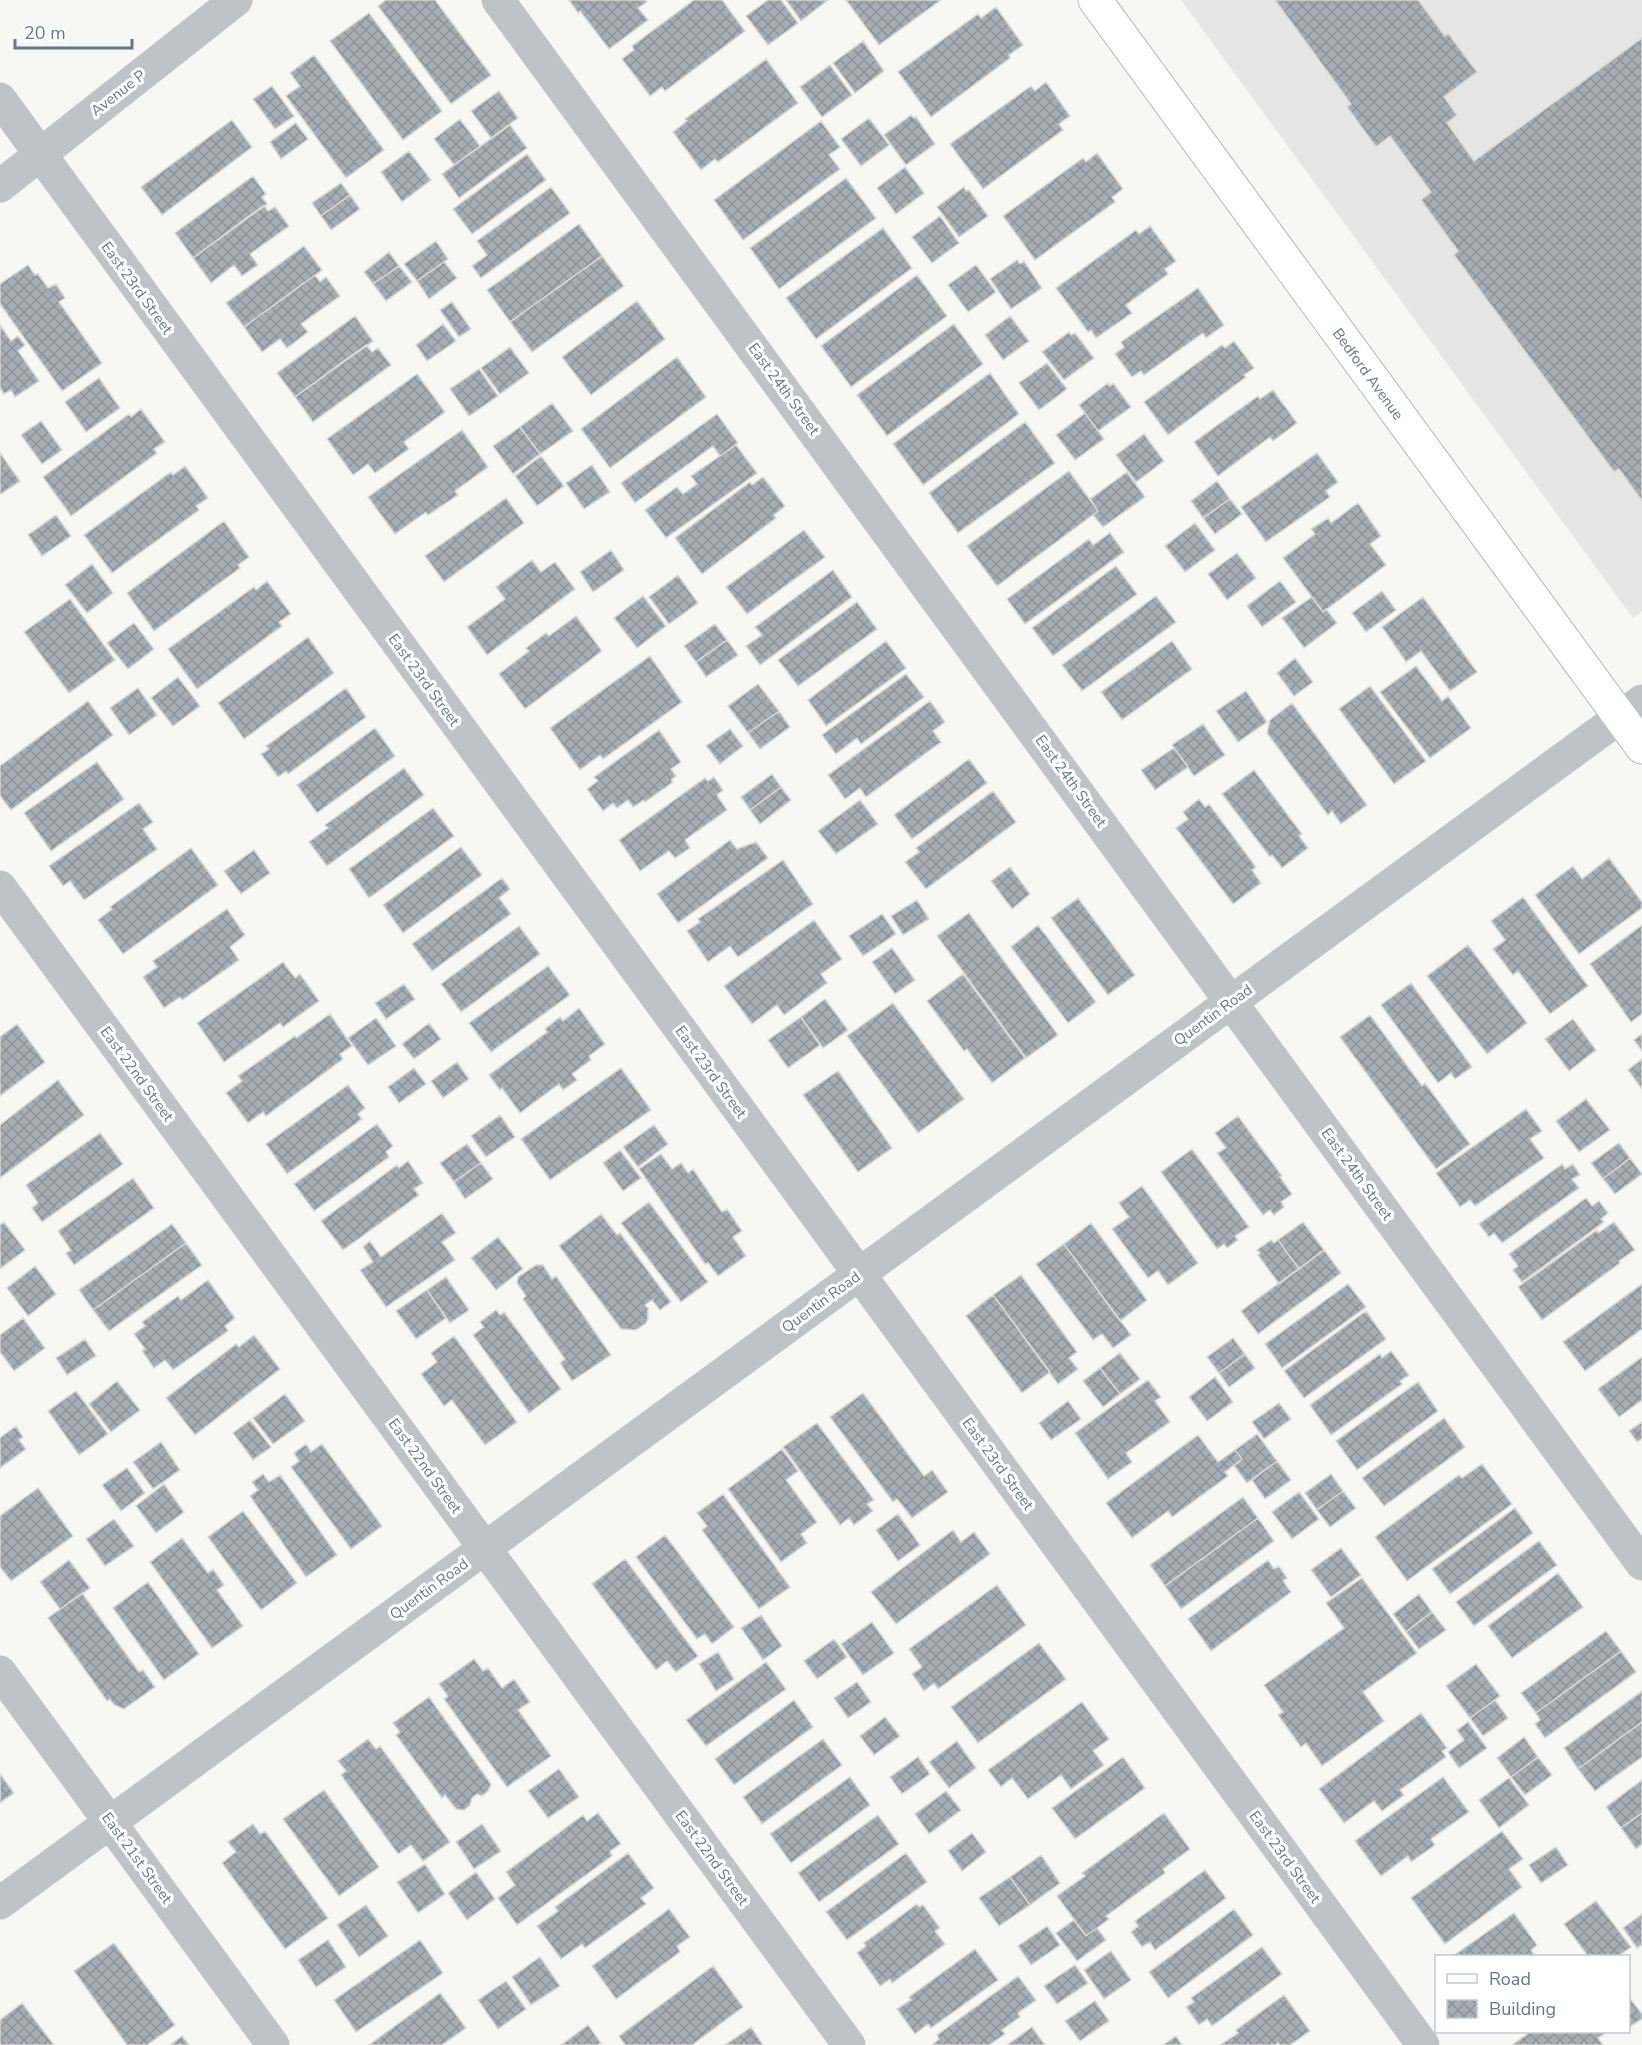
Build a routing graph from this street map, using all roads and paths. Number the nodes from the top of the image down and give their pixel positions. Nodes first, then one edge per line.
1 (236, 0) edge
2 (498, 0) edge
3 (1095, 0) edge
4 (0, 99) edge
5 (40, 155) junction
6 (0, 186) edge
7 (1631, 709) edge
8 (1642, 747) edge
9 (0, 887) edge
10 (1232, 1001) junction
11 (859, 1274) junction
12 (485, 1548) junction
13 (1642, 1564) edge
14 (0, 1672) edge
15 (110, 1822) junction
16 (0, 1903) edge
17 (273, 2045) edge
18 (849, 2045) edge
19 (1423, 2045) edge

1 - 5 street, Avenue P
2 - 10 street, East 24th Street
3 - 7 main road, Bedford Avenue
4 - 5 street, East 23rd Street
5 - 6 street, Avenue P
5 - 11 street, East 23rd Street
7 - 8 main road, Bedford Avenue
7 - 10 street, Quentin Road
9 - 12 street, East 22nd Street
10 - 11 street, Quentin Road
10 - 13 street, East 24th Street
11 - 12 street, Quentin Road
11 - 19 street, East 23rd Street
12 - 15 street, Quentin Road
12 - 18 street, East 22nd Street
14 - 15 street, East 21st Street
15 - 16 street, Quentin Road
15 - 17 street, East 21st Street

